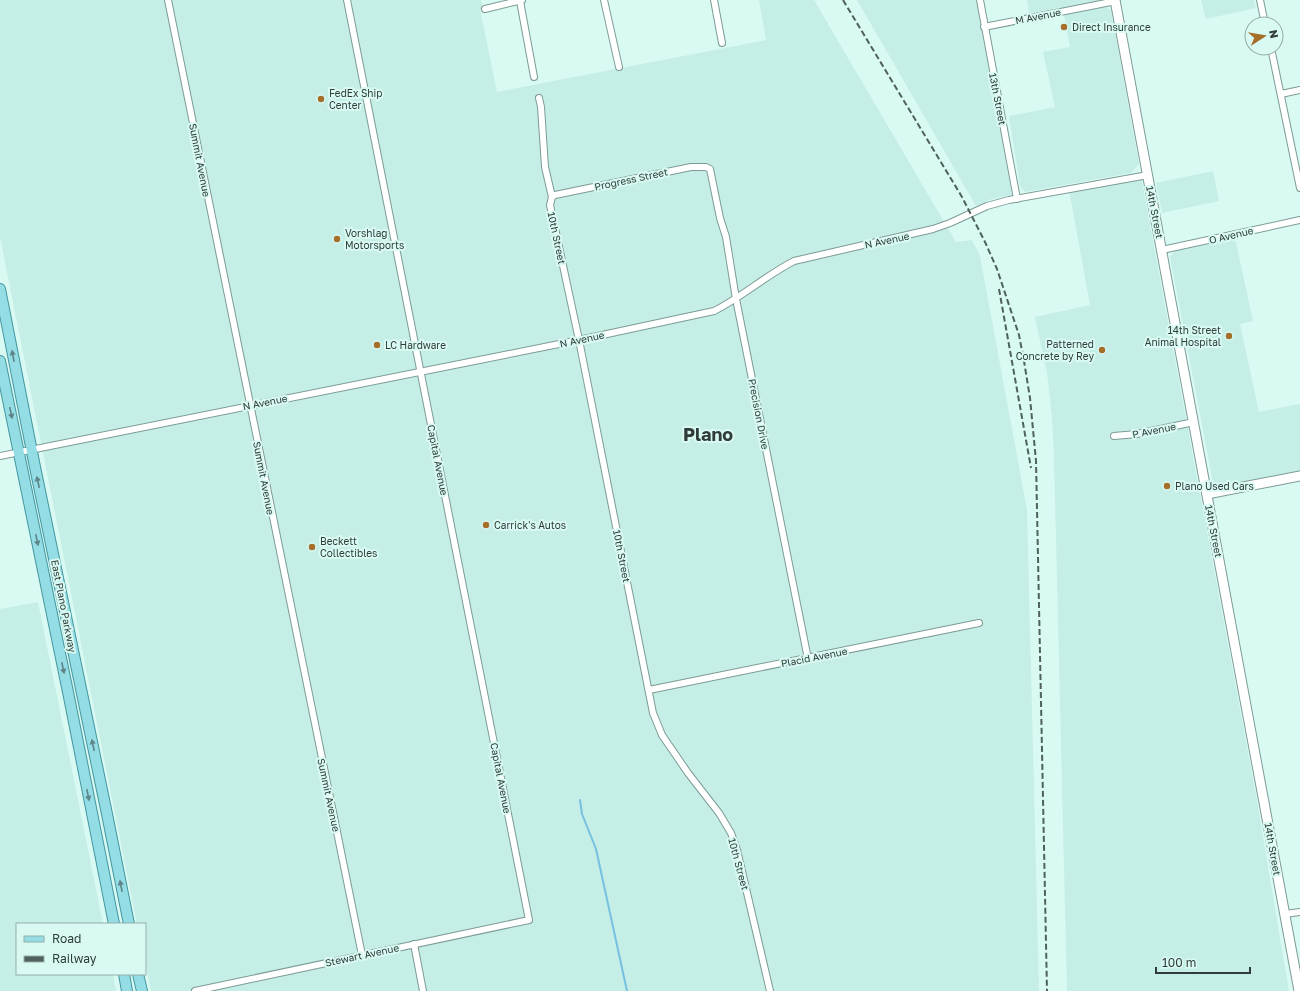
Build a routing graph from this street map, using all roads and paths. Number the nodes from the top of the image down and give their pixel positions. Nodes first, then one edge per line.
1 (168, 0) edge
2 (347, 0) edge
3 (521, 0) edge
4 (604, 0) edge
5 (714, 0) edge
6 (980, 0) edge
7 (1260, 0) edge
8 (1116, 1) edge
9 (485, 8) dead end
10 (1263, 16) edge
11 (984, 27) junction
12 (722, 43) dead end
13 (1273, 56) edge
14 (619, 67) dead end
15 (534, 77) dead end
16 (1300, 90) edge
17 (1281, 94) junction
18 (539, 98) dead end
19 (710, 169) joint
20 (1148, 174) junction
21 (1300, 188) edge
22 (552, 197) junction
23 (1017, 198) junction
24 (1300, 220) edge
25 (1162, 250) junction
26 (0, 289) edge
27 (736, 299) junction
28 (579, 340) junction
29 (5, 341) edge
30 (0, 361) edge
31 (421, 371) junction
32 (250, 405) junction
33 (1194, 422) junction
34 (1114, 436) dead end
35 (32, 450) junction
36 (19, 452) junction
37 (0, 456) edge
38 (1300, 476) edge
39 (1207, 494) junction
40 (53, 553) junction
41 (40, 555) junction
42 (63, 600) junction
43 (50, 603) junction
44 (978, 623) dead end
45 (808, 659) junction
46 (649, 690) junction
47 (82, 694) junction
48 (69, 697) junction
49 (108, 814) junction
50 (92, 817) junction
51 (1300, 912) edge
52 (1285, 914) junction
53 (529, 920) joint
54 (114, 923) edge
55 (129, 923) edge
56 (414, 944) junction
57 (362, 955) junction
58 (124, 975) edge
59 (138, 975) edge
60 (127, 991) edge
61 (142, 991) edge
62 (195, 991) edge
63 (423, 991) edge
64 (770, 991) edge
65 (1300, 991) edge

1 - 32 street, Summit Avenue
2 - 31 street, Capital Avenue
3 - 9 street
3 - 15 street
4 - 14 street
5 - 12 street
6 - 11 street, 13th Street
7 - 10 street
8 - 11 street, M Avenue
8 - 20 main road, 14th Street
11 - 23 street, 13th Street
13 - 17 street
16 - 17 street
17 - 21 street
18 - 22 street, 10th Street
19 - 22 street, Progress Street
19 - 27 street, Precision Drive
20 - 23 street, N Avenue
20 - 25 main road, 14th Street
22 - 28 street, 10th Street
23 - 27 street, N Avenue
24 - 25 street, O Avenue
25 - 33 main road, 14th Street
26 - 29 main road, East Plano Parkway
27 - 28 street, N Avenue
27 - 45 street, Precision Drive
28 - 31 street, N Avenue
28 - 46 street, 10th Street
35 -> 29 main road, East Plano Parkway
30 -> 36 main road, East Plano Parkway
31 - 32 street, N Avenue
31 - 53 street, Capital Avenue
32 - 35 street, N Avenue
32 - 57 street, Summit Avenue
33 - 34 street, P Avenue
33 - 39 main road, 14th Street
35 - 36 street, N Avenue
40 -> 35 main road, East Plano Parkway
36 - 37 street, N Avenue
36 -> 41 main road, East Plano Parkway
38 - 39 main road
39 - 52 main road, 14th Street
40 - 41 main road
40 - 42 main road, East Plano Parkway
41 - 43 main road, East Plano Parkway
42 - 43 main road
42 - 47 main road, East Plano Parkway
43 -> 48 main road, East Plano Parkway
44 - 45 street, Placid Avenue
45 - 46 street, Placid Avenue
46 - 64 street, 10th Street
47 - 48 main road
49 -> 47 main road, East Plano Parkway
48 -> 50 main road, East Plano Parkway
49 - 50 main road
55 -> 49 main road, East Plano Parkway
50 - 54 main road, East Plano Parkway
51 - 52 street
52 - 65 main road, 14th Street
53 - 56 street, Stewart Avenue
56 - 57 street, Stewart Avenue
56 - 63 street
57 - 62 street, Stewart Avenue
58 - 60 main road
59 - 61 main road

